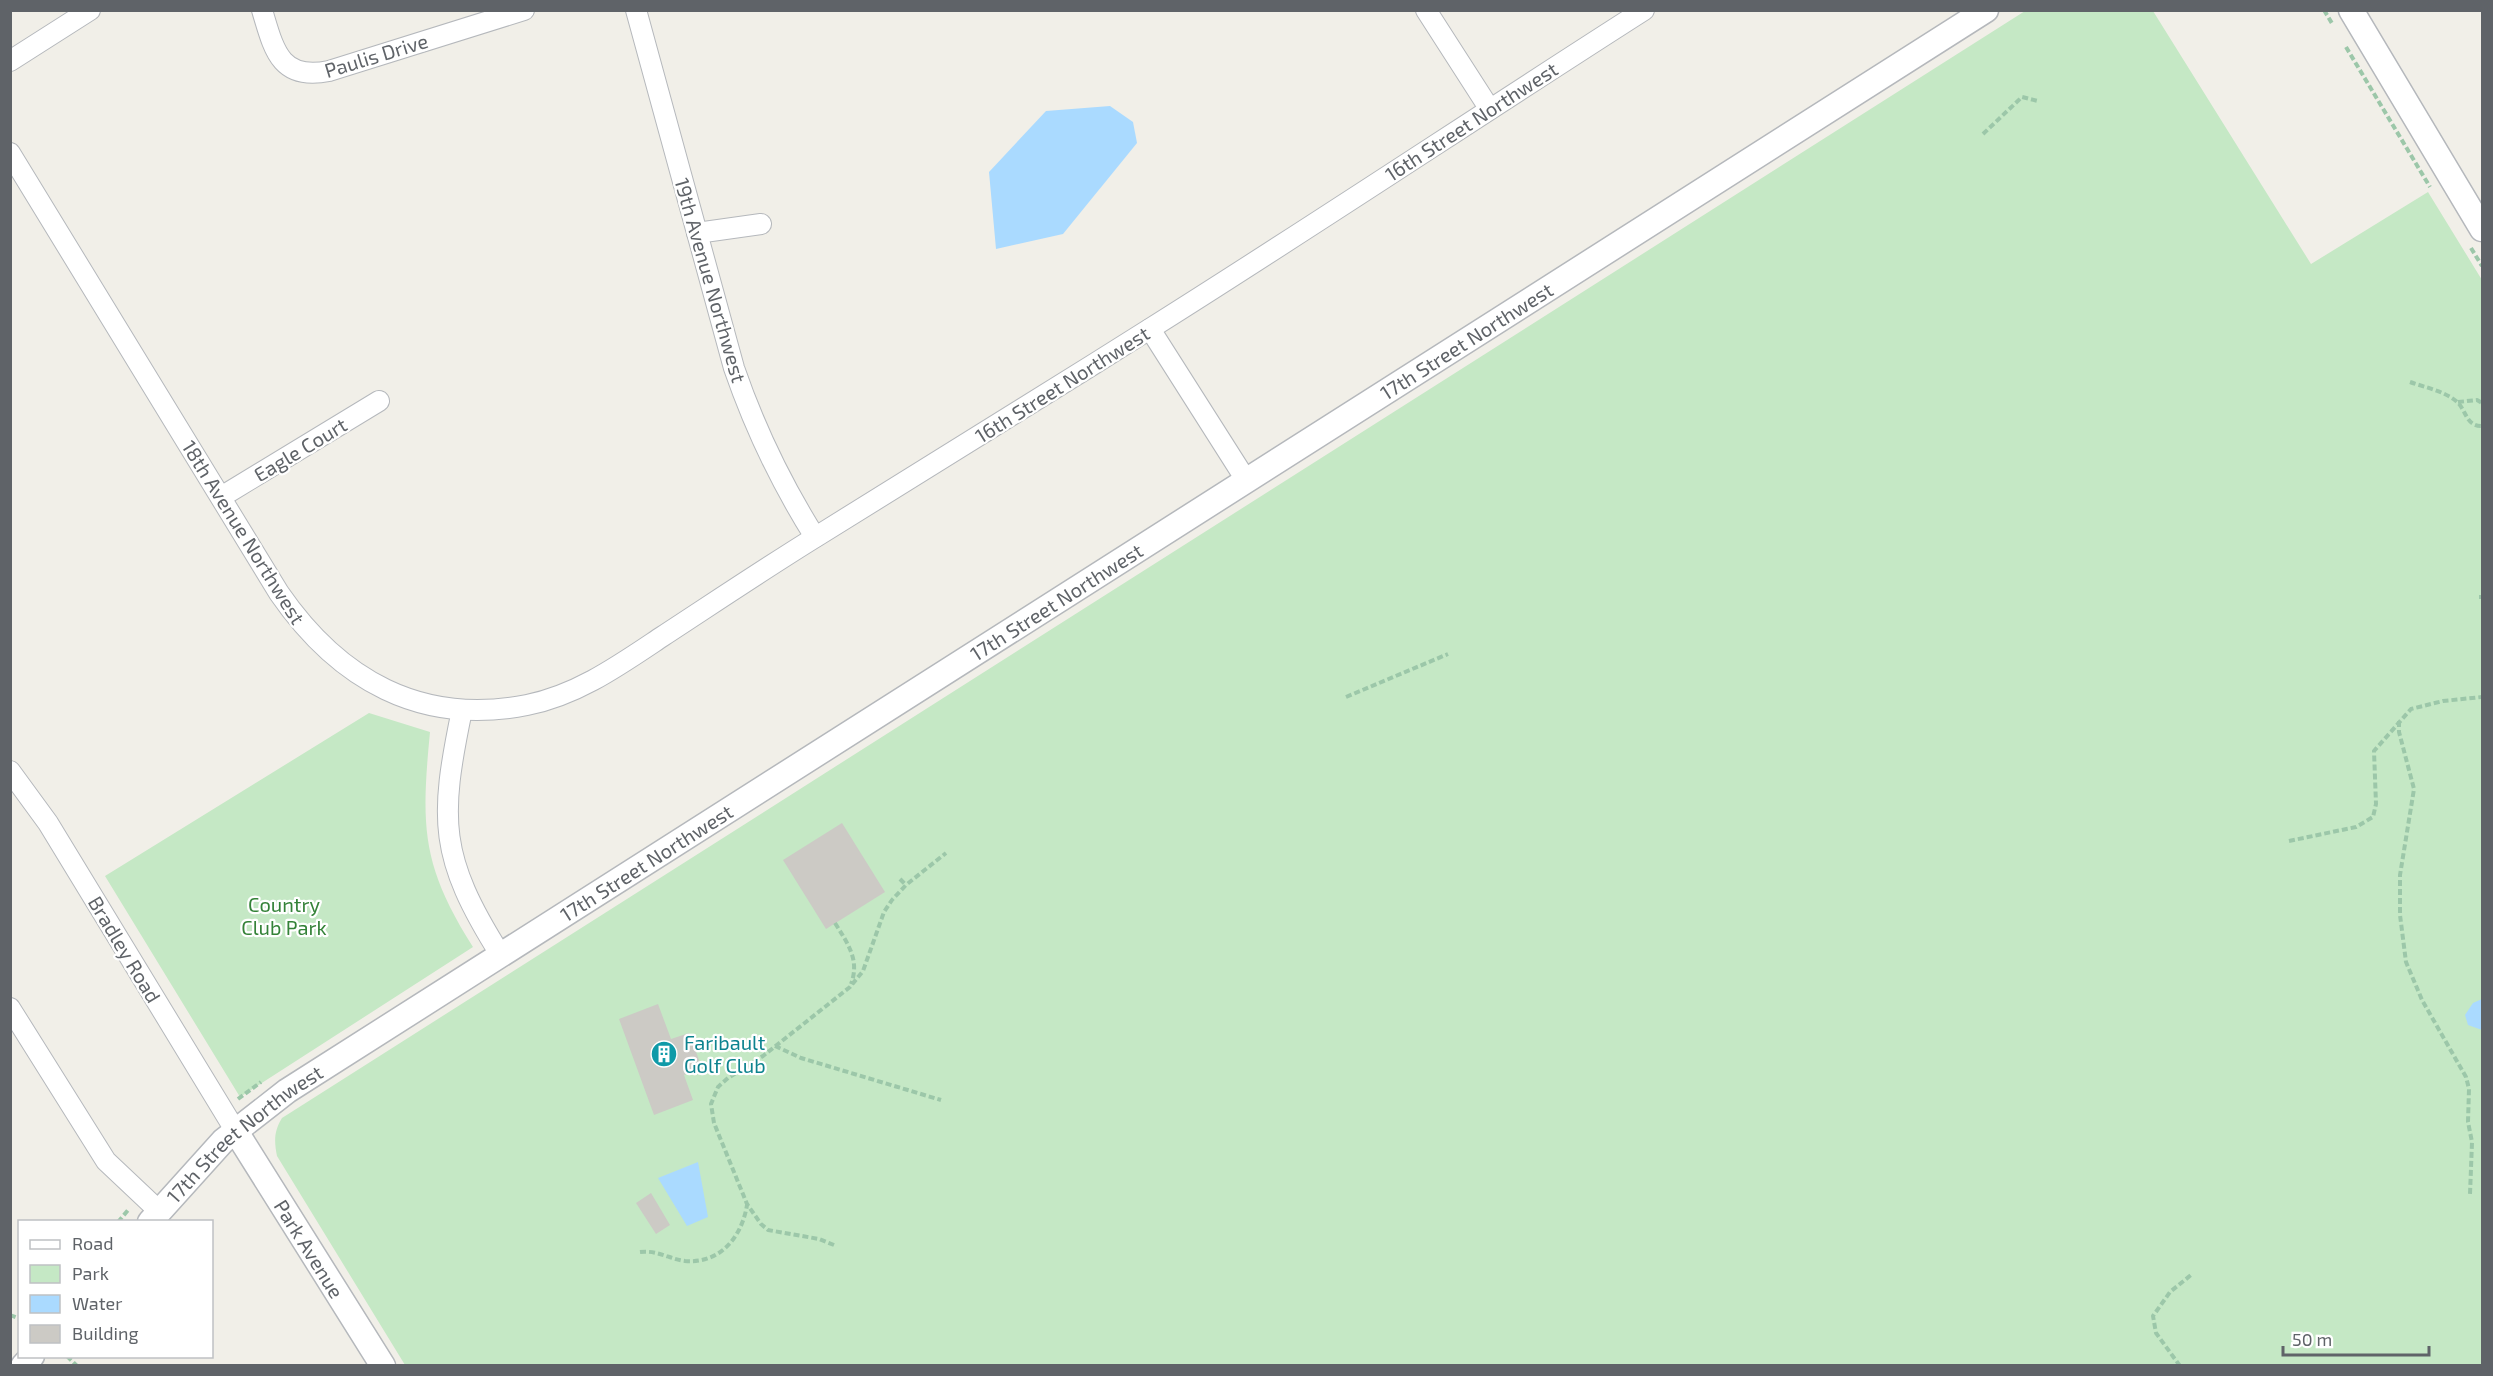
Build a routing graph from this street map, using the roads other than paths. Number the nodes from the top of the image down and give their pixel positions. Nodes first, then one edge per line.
1 (90, 10) edge
2 (262, 10) edge
3 (524, 10) edge
4 (636, 10) edge
5 (1426, 10) edge
6 (1644, 10) edge
7 (1986, 10) edge
8 (2351, 10) edge
9 (10, 61) edge
10 (1490, 108) junction
11 (10, 153) edge
12 (761, 224) dead end
13 (2482, 229) edge
14 (697, 233) junction
15 (1150, 329) junction
16 (379, 401) dead end
17 (1245, 480) junction
18 (220, 497) junction
19 (815, 537) junction
20 (462, 710) junction
21 (10, 771) edge
22 (500, 954) junction
23 (10, 1008) edge
24 (235, 1130) junction
25 (154, 1216) edge
26 (383, 1365) edge

1 - 9 street
2 - 3 street, Paulis Drive
4 - 14 street, 19th Avenue Northwest
5 - 10 street
6 - 10 street, 16th Street Northwest
7 - 17 street, 17th Street Northwest
8 - 13 street
10 - 15 street, 16th Street Northwest
11 - 18 street, 18th Avenue Northwest
12 - 14 street
14 - 19 street, 19th Avenue Northwest
15 - 17 street
15 - 19 street, 16th Street Northwest
16 - 18 street, Eagle Court
17 - 22 street, 17th Street Northwest
18 - 20 street, 18th Avenue Northwest
19 - 20 street, 16th Street Northwest
20 - 22 street
21 - 24 street, Bradley Road
22 - 24 street, 17th Street Northwest
23 - 25 street
24 - 25 street, 17th Street Northwest
24 - 26 street, Park Avenue

